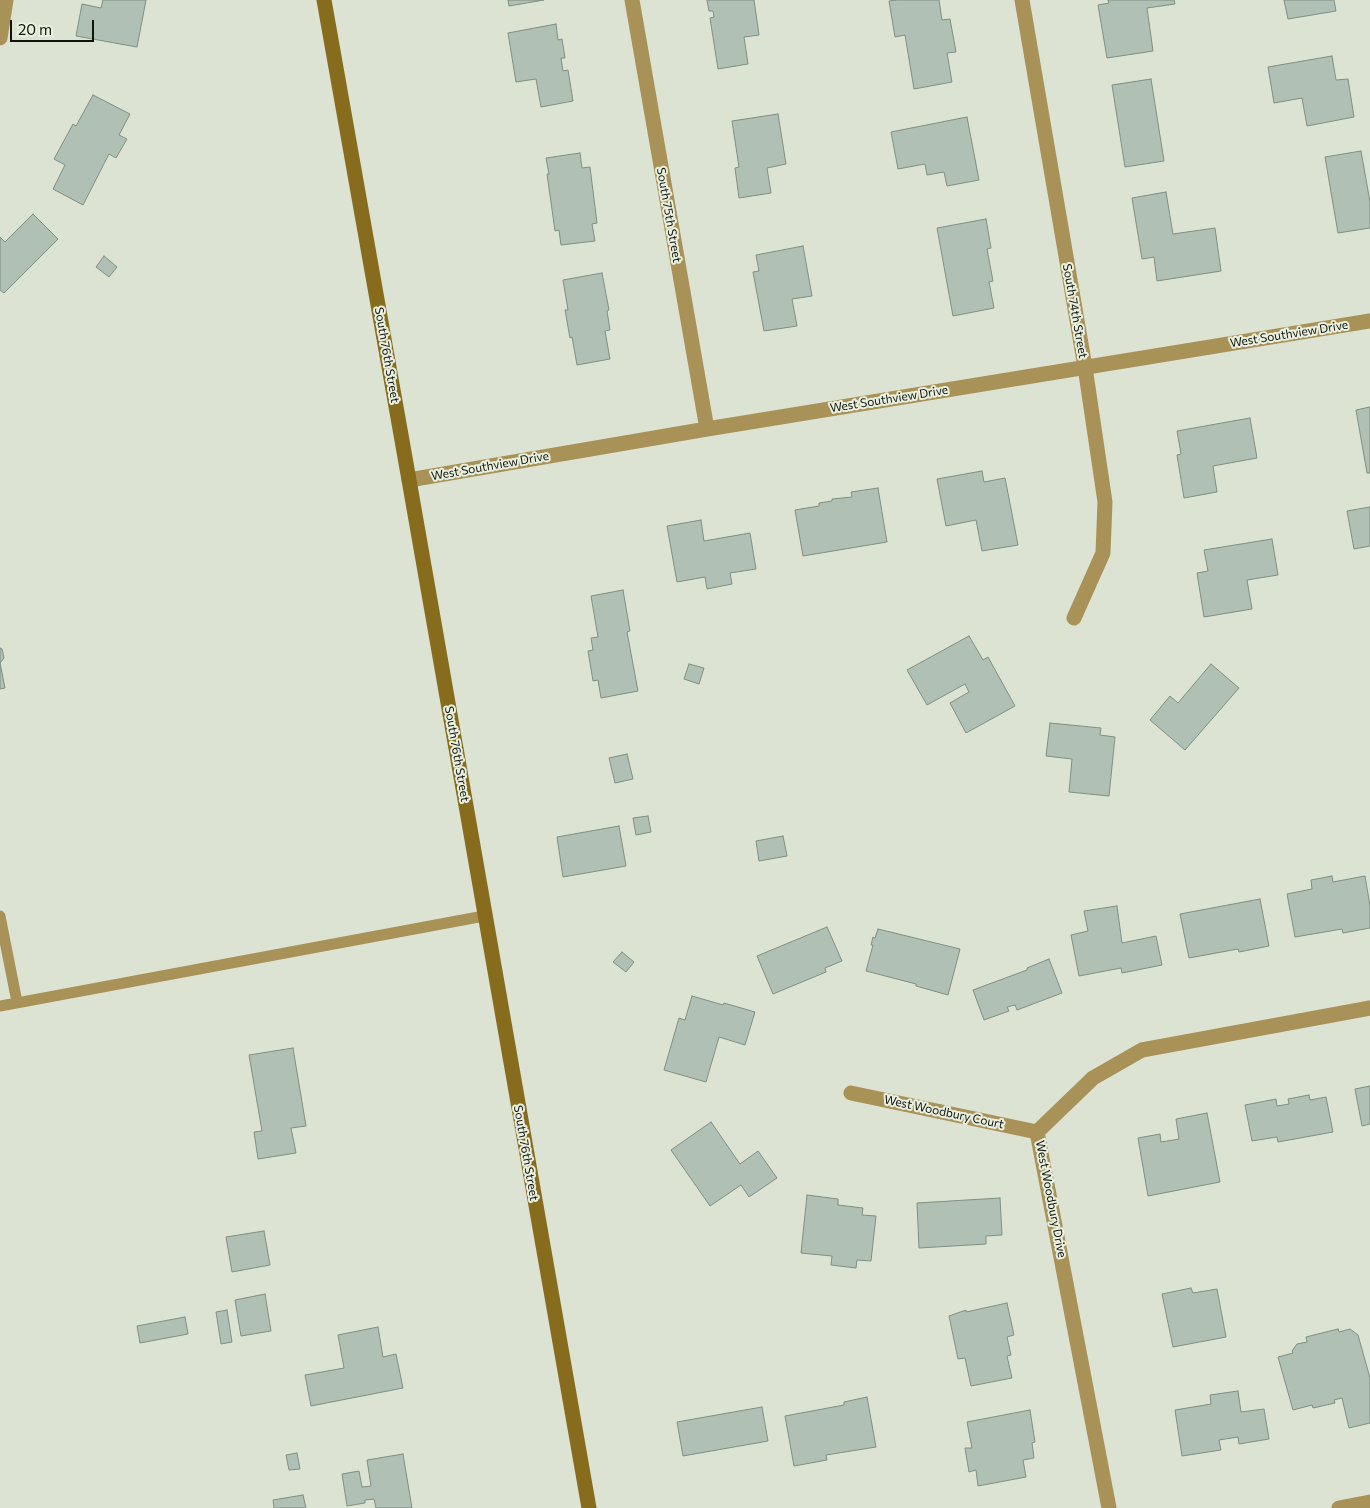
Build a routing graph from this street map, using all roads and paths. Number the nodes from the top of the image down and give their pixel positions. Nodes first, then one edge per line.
1 (6, 0) edge
2 (324, 0) edge
3 (632, 0) edge
4 (1022, 0) edge
5 (0, 38) edge
6 (1370, 321) edge
7 (1085, 367) junction
8 (707, 429) junction
9 (410, 480) junction
10 (1074, 618) dead end
11 (0, 916) edge
12 (484, 916) junction
13 (16, 1002) junction
14 (0, 1006) edge
15 (1370, 1008) edge
16 (851, 1093) dead end
17 (1038, 1132) junction
18 (1370, 1502) edge
19 (589, 1508) edge
20 (1109, 1508) edge
21 (1339, 1508) edge

1 - 5 street
2 - 9 main road, South 76th Street
3 - 8 street, South 75th Street
4 - 7 street, South 74th Street
6 - 7 street, West Southview Drive
7 - 8 street, West Southview Drive
7 - 10 street, South 74th Street
8 - 9 street, West Southview Drive
9 - 12 main road, South 76th Street
11 - 13 lane
12 - 13 lane
12 - 19 main road, South 76th Street
13 - 14 lane
15 - 17 street, West Woodbury Drive
16 - 17 street, West Woodbury Court
17 - 20 street, West Woodbury Drive
18 - 21 street

